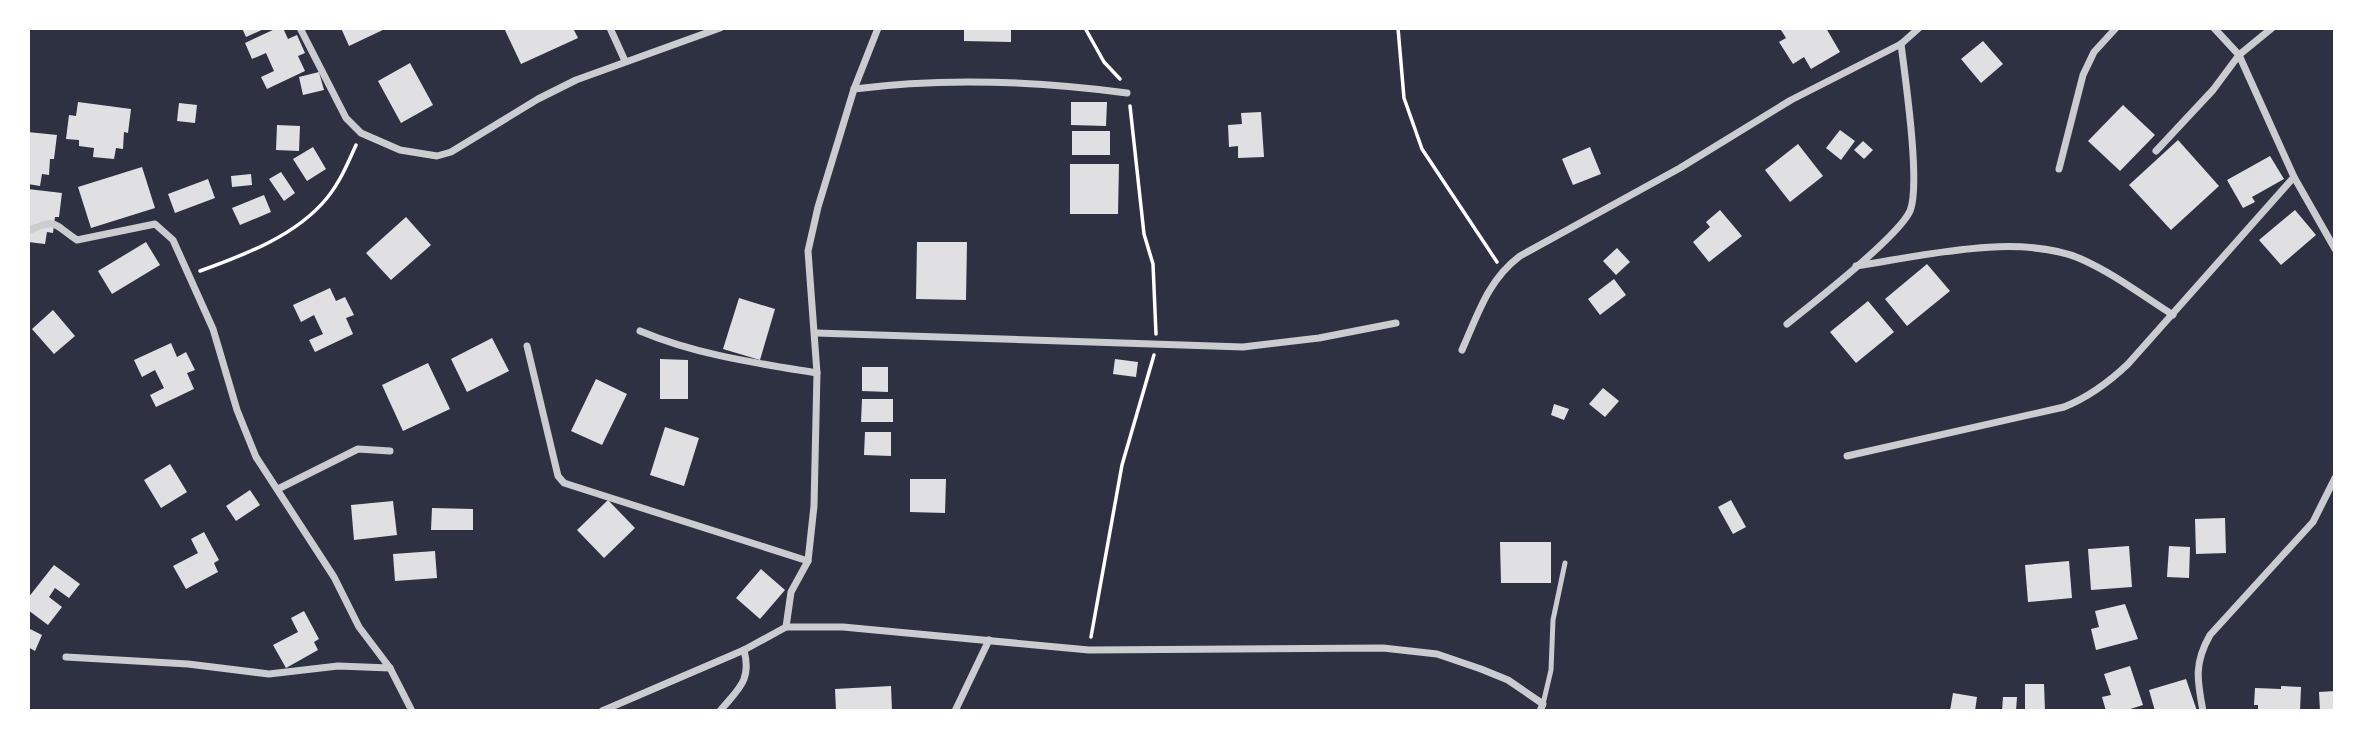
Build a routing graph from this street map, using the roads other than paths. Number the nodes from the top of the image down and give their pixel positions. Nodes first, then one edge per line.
1 (300, 28) edge
2 (610, 28) edge
3 (720, 28) edge
4 (878, 28) edge
5 (1919, 28) edge
6 (2116, 28) edge
7 (2214, 28) edge
8 (2272, 28) edge
9 (1900, 44) junction
10 (2239, 55) junction
11 (625, 61) junction
12 (854, 89) junction
13 (1127, 93) road end
14 (2157, 151) dead end
15 (2059, 169) dead end
16 (2294, 177) junction
17 (28, 231) edge
18 (2335, 249) edge
19 (1856, 266) junction
20 (2173, 315) junction
21 (1396, 323) dead end
22 (1787, 324) dead end
23 (640, 331) dead end
24 (816, 334) junction
25 (527, 346) dead end
26 (1462, 350) dead end
27 (817, 373) junction
28 (390, 451) dead end
29 (1847, 456) dead end
30 (2335, 478) edge
31 (278, 489) junction
32 (808, 561) junction
33 (1565, 563) dead end
34 (786, 627) junction
35 (989, 640) junction
36 (744, 650) junction
37 (66, 657) dead end
38 (390, 668) junction
39 (1541, 708) edge
40 (412, 711) edge
41 (602, 711) edge
42 (720, 711) edge
43 (955, 711) edge
44 (2203, 711) edge

1 - 11 street
2 - 11 street
3 - 11 street
4 - 12 street
5 - 9 street
6 - 15 street
7 - 10 street
8 - 10 street
9 - 19 street
9 - 26 street
10 - 14 street
10 - 16 street
12 - 13 street
12 - 24 street
16 - 18 street
16 - 20 street
17 - 31 street
19 - 20 street
19 - 22 street
20 - 29 street
21 - 24 street
23 - 27 street
24 - 27 street
25 - 32 street
27 - 32 street
28 - 31 street
30 - 44 street
31 - 38 street
32 - 34 street
33 - 39 lane
34 - 35 street
34 - 36 street
35 - 39 street
35 - 43 street
36 - 41 street
36 - 42 street
37 - 38 street
38 - 40 street

